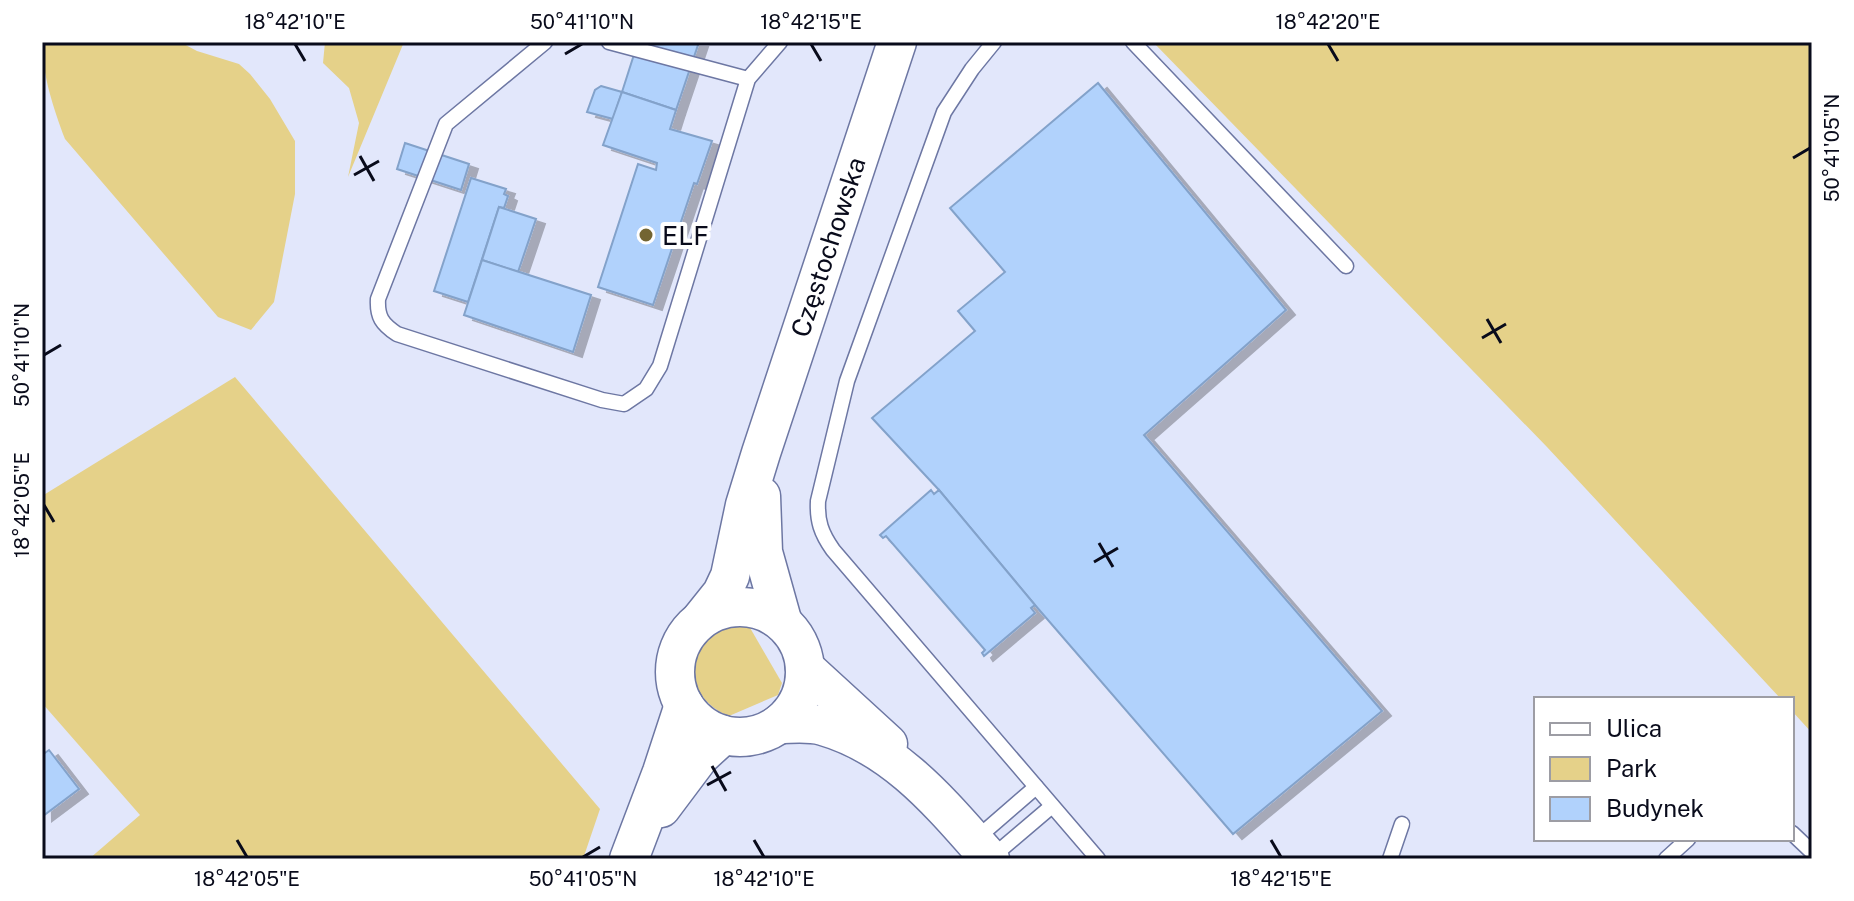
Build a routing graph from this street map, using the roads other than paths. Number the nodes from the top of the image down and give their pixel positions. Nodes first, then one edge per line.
1 (545, 42) edge
2 (609, 42) edge
3 (780, 42) edge
4 (994, 42) edge
5 (1133, 42) edge
6 (894, 43) edge
7 (748, 79) junction
8 (1346, 266) dead end
9 (761, 453) junction
10 (702, 618) junction
11 (782, 620) junction
12 (805, 668) junction
13 (684, 705) junction
14 (779, 724) junction
15 (723, 735) junction
16 (1036, 787) junction
17 (930, 791) junction
18 (1052, 806) junction
19 (1402, 824) dead end
20 (1794, 835) edge
21 (1686, 841) edge
22 (1812, 852) edge
23 (984, 853) edge
24 (630, 859) edge
25 (1098, 859) edge
26 (1390, 859) edge
27 (1666, 859) edge

1 - 7 lane
2 - 7 lane
3 - 7 lane
4 - 16 lane
5 - 8 lane
6 - 9 main road, Częstochowska
9 - 10 main road, Częstochowska
9 - 11 main road, Częstochowska
10 - 11 main road
10 - 13 main road
11 - 12 main road
12 - 14 main road
12 - 17 main road
13 - 15 main road
13 - 24 main road
14 - 15 main road
14 - 17 main road
15 - 24 main road
16 - 18 lane
16 - 23 lane
17 - 23 main road
18 - 23 lane
18 - 25 lane
19 - 26 lane
20 - 22 lane
21 - 27 lane

